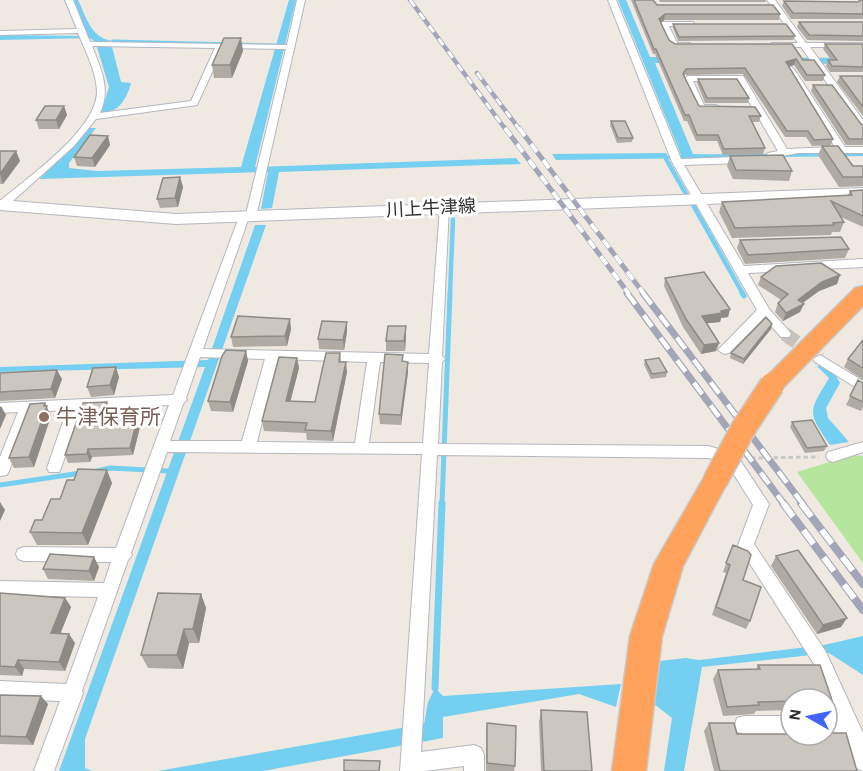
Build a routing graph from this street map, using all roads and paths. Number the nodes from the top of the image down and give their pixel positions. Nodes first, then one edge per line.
1 (69, 0) edge
2 (301, 0) edge
3 (612, 0) edge
4 (773, 3) edge
5 (785, 3) edge
6 (764, 6) edge
7 (799, 23) edge
8 (698, 24) edge
9 (777, 24) edge
10 (788, 24) junction
11 (0, 33) edge
12 (86, 39) junction
13 (698, 45) edge
14 (769, 45) edge
15 (804, 45) junction
16 (863, 45) edge
17 (220, 46) junction
18 (290, 47) junction
19 (790, 69) edge
20 (800, 86) junction
21 (812, 86) edge
22 (723, 108) edge
23 (746, 108) edge
24 (757, 108) junction
25 (93, 117) junction
26 (863, 127) edge
27 (842, 150) junction
28 (863, 150) edge
29 (783, 151) junction
30 (677, 162) junction
31 (863, 194) edge
32 (700, 199) junction
33 (1, 206) edge
34 (445, 208) junction
35 (248, 217) junction
36 (863, 263) edge
37 (740, 270) junction
38 (863, 293) edge
39 (764, 311) junction
40 (785, 334) tunnel mouth
41 (724, 350) dead end
42 (197, 353) junction
43 (273, 355) junction
44 (374, 358) junction
45 (438, 359) junction
46 (820, 359) tunnel mouth
47 (863, 387) edge
48 (180, 400) junction
49 (76, 405) junction
50 (27, 407) junction
51 (0, 408) edge
52 (164, 446) junction
53 (248, 447) junction
54 (863, 447) edge
55 (361, 449) junction
56 (432, 450) junction
57 (833, 456) joint
58 (54, 468) dead end
59 (723, 469) junction
60 (2, 471) dead end
61 (24, 554) dead end
62 (124, 555) junction
63 (0, 588) edge
64 (111, 590) junction
65 (0, 690) edge
66 (74, 693) junction
67 (744, 725) dead end
68 (779, 725) edge
69 (839, 725) edge
70 (851, 725) junction
71 (863, 761) edge
72 (410, 762) edge
73 (44, 771) edge
74 (474, 771) edge
75 (629, 771) edge

1 - 12 street
2 - 18 street
3 - 30 street
4 - 5 street
4 - 6 street
4 - 10 street
7 - 10 street
8 - 13 street
9 - 10 street
10 - 15 street
11 - 12 street
12 - 17 street
12 - 25 street
14 - 15 street
15 - 16 street
15 - 26 street
17 - 18 street
17 - 25 street
18 - 35 street
19 - 20 street
20 - 21 street
20 - 27 street
22 - 24 street
23 - 24 street
24 - 29 street
25 - 33 street
27 - 28 street
27 - 29 street
29 - 30 street
30 - 32 street
31 - 32 main road, 川上牛津線
32 - 34 main road, 川上牛津線
32 - 37 street
33 - 35 main road, 川上牛津線
34 - 35 main road, 川上牛津線
34 - 45 street
35 - 42 street
36 - 37 street
37 - 39 street
38 - 59 highway, bridge
39 - 40 street
39 - 41 street
42 - 43 street
42 - 48 street
43 - 44 street
43 - 53 street
44 - 45 street
44 - 55 street
45 - 56 street
46 - 47 street
48 - 49 street
48 - 52 street
49 - 50 street
49 - 58 street
50 - 51 street
50 - 60 street
52 - 53 street
52 - 62 street
53 - 55 street
54 - 57 street
55 - 56 street
56 - 59 street
56 - 72 street
57 - 59 path
59 - 70 street
59 - 75 highway
61 - 62 street
62 - 64 street
63 - 64 street
64 - 66 street
65 - 66 street
66 - 73 street
67 - 68 street
69 - 70 street
70 - 71 street
72 - 74 street

